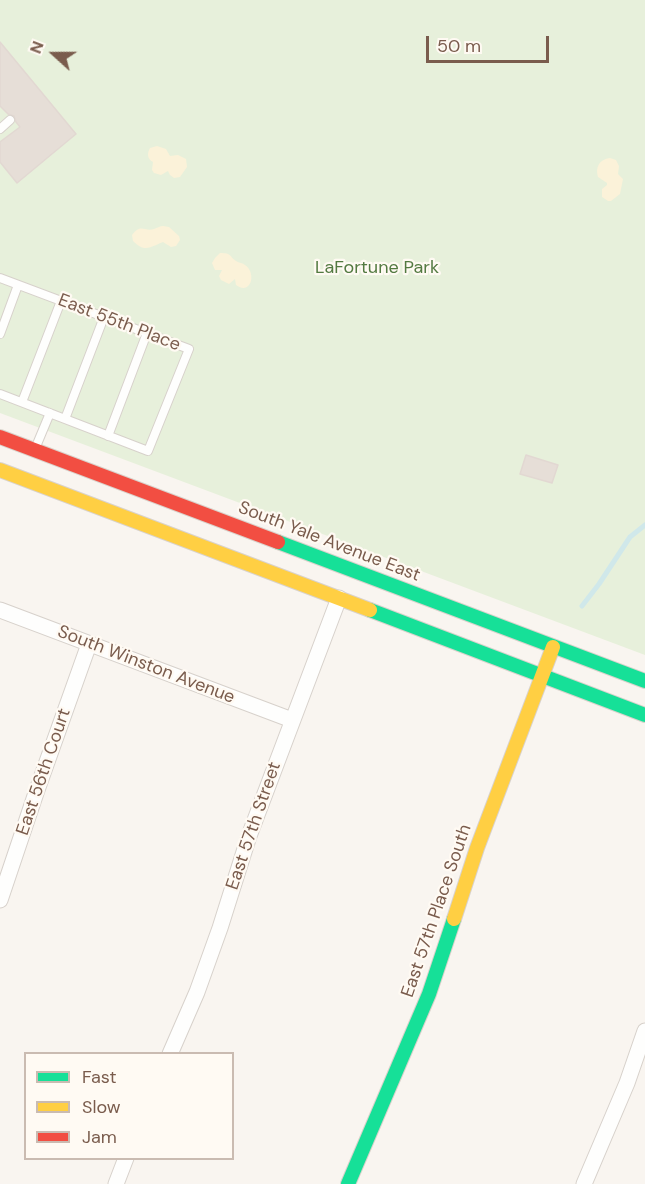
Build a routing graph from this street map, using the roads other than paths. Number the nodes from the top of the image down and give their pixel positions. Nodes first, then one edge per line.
1 (10, 120) dead end
2 (0, 129) edge
3 (0, 278) edge
4 (18, 285) junction
5 (61, 301) junction
6 (104, 317) junction
7 (147, 333) junction
8 (0, 334) edge
9 (0, 394) edge
10 (22, 402) junction
11 (50, 413) junction
12 (65, 419) junction
13 (108, 436) junction
14 (0, 437) edge
15 (35, 450) junction
16 (0, 470) edge
17 (339, 598) junction
18 (0, 610) edge
19 (89, 644) junction
20 (553, 647) junction
21 (542, 675) junction
22 (645, 681) edge
23 (645, 714) edge
24 (292, 720) junction
25 (0, 900) edge
26 (645, 1031) edge
27 (170, 1052) edge
28 (125, 1160) edge
29 (117, 1184) edge
30 (348, 1184) edge
31 (584, 1184) edge

1 - 2 lane
3 - 4 lane, East 55th Place
4 - 5 lane, East 55th Place
4 - 8 lane
5 - 6 lane, East 55th Place
5 - 10 lane
6 - 7 lane, East 55th Place
6 - 12 lane
7 - 13 lane
7 - 13 lane, East 55th Place
9 - 10 lane, East 55th Place
10 - 11 lane, East 55th Place
11 - 12 lane, East 55th Place
11 - 15 lane
12 - 13 lane, East 55th Place
14 - 15 main road, South Yale Avenue East
15 - 20 main road, South Yale Avenue East
16 - 17 main road
17 - 21 main road
17 - 24 street, East 57th Street
18 - 19 street, South Winston Avenue
19 - 24 street, South Winston Avenue
19 - 25 street, East 56th Court
20 - 21 main road, East 57th Place South
20 - 22 main road, South Yale Avenue East
21 - 23 main road
21 - 30 main road, East 57th Place South
24 - 27 street, East 57th Street
26 - 31 street
28 - 29 street

